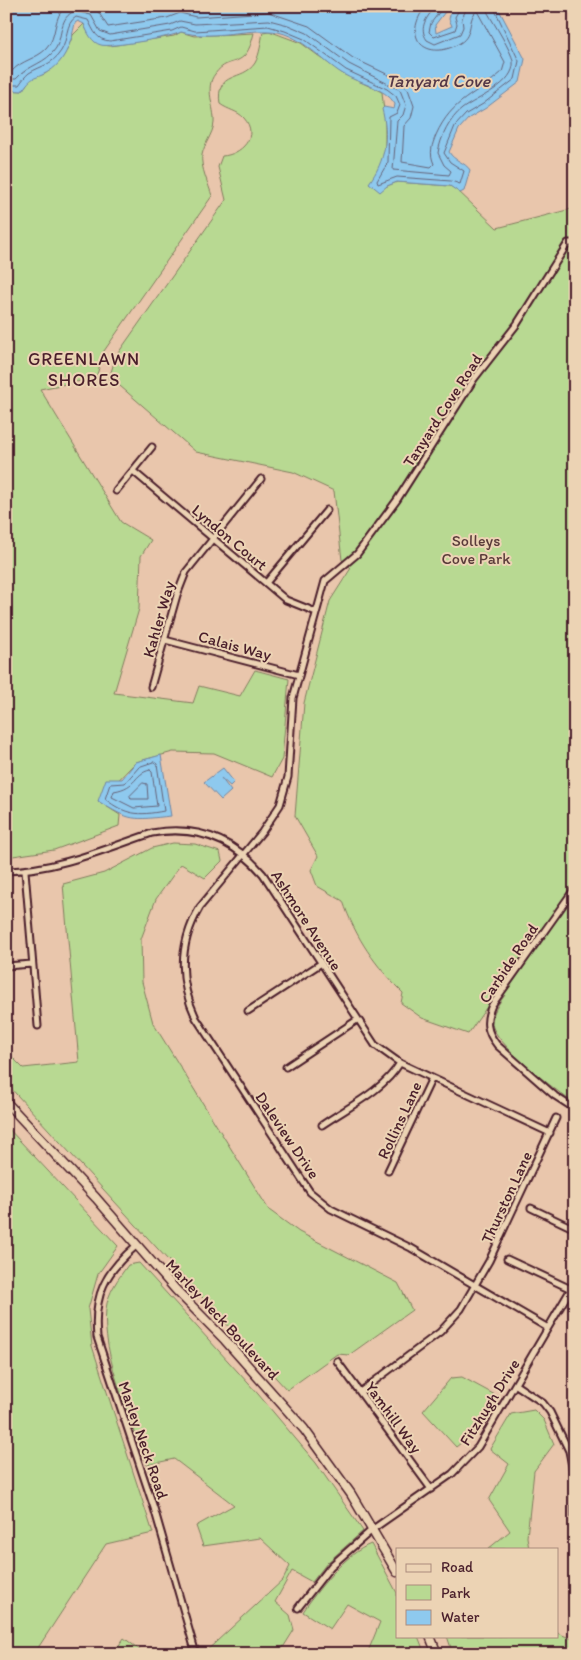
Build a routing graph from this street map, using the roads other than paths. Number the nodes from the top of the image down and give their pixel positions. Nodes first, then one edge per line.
1 (575, 243) edge
2 (152, 447) dead end
3 (133, 471) junction
4 (261, 479) dead end
5 (116, 491) dead end
6 (327, 510) dead end
7 (212, 538) junction
8 (266, 583) junction
9 (323, 587) joint
10 (316, 612) junction
11 (165, 640) junction
12 (299, 675) junction
13 (151, 687) dead end
14 (244, 854) junction
15 (6, 871) edge
16 (25, 871) junction
17 (575, 888) edge
18 (32, 964) junction
19 (320, 964) junction
20 (6, 966) edge
21 (248, 1011) dead end
22 (357, 1020) junction
23 (38, 1026) dead end
24 (400, 1063) junction
25 (286, 1067) dead end
26 (432, 1078) junction
27 (6, 1102) edge
28 (575, 1110) edge
29 (556, 1118) dead end
30 (322, 1125) dead end
31 (550, 1133) junction
32 (388, 1171) dead end
33 (531, 1208) dead end
34 (575, 1229) edge
35 (137, 1244) junction
36 (507, 1259) dead end
37 (575, 1282) edge
38 (476, 1286) junction
39 (571, 1289) junction
40 (548, 1328) junction
41 (337, 1361) dead end
42 (516, 1385) junction
43 (360, 1392) junction
44 (432, 1489) junction
45 (373, 1529) junction
46 (575, 1546) edge
47 (396, 1570) edge
48 (298, 1608) dead end
49 (431, 1638) edge
50 (196, 1654) edge
51 (437, 1654) edge

1 - 9 street, Tanyard Cove Road
2 - 3 street
3 - 5 street
3 - 7 street, Lyndon Court
4 - 7 street, Kahler Way
6 - 8 street
7 - 8 street, Lyndon Court
7 - 11 street, Kahler Way
8 - 10 street, Lyndon Court
9 - 10 street, Daleview Drive
10 - 12 street, Daleview Drive
11 - 12 street, Calais Way
11 - 13 street, Kahler Way
12 - 14 street, Daleview Drive
14 - 16 street, Ashmore Avenue
14 - 19 street, Ashmore Avenue
14 - 38 street, Daleview Drive
15 - 16 street, Ashmore Avenue
16 - 18 street
17 - 28 street, Carbide Road
18 - 20 street
18 - 23 street
19 - 21 street
19 - 22 street, Ashmore Avenue
22 - 24 street, Ashmore Avenue
22 - 25 street
24 - 26 street, Ashmore Avenue
24 - 30 street
26 - 31 street, Ashmore Avenue
26 - 32 street, Rollins Lane
27 - 35 main road, Marley Neck Boulevard
29 - 31 street, Thurston Lane
31 - 38 street, Thurston Lane
33 - 34 street
35 - 45 main road, Marley Neck Boulevard
35 - 50 street, Marley Neck Road
36 - 39 street
37 - 39 street, Fitzhugh Drive
38 - 40 street, Daleview Drive
38 - 43 street, Thurston Lane
39 - 40 street, Fitzhugh Drive
40 - 42 street, Fitzhugh Drive
41 - 43 street, Yamhill Way
42 - 44 street, Fitzhugh Drive
42 - 46 street
43 - 44 street, Yamhill Way
44 - 45 street, Fitzhugh Drive
45 - 47 main road, Marley Neck Boulevard
45 - 48 street, Fitzhugh Drive
49 - 51 main road

